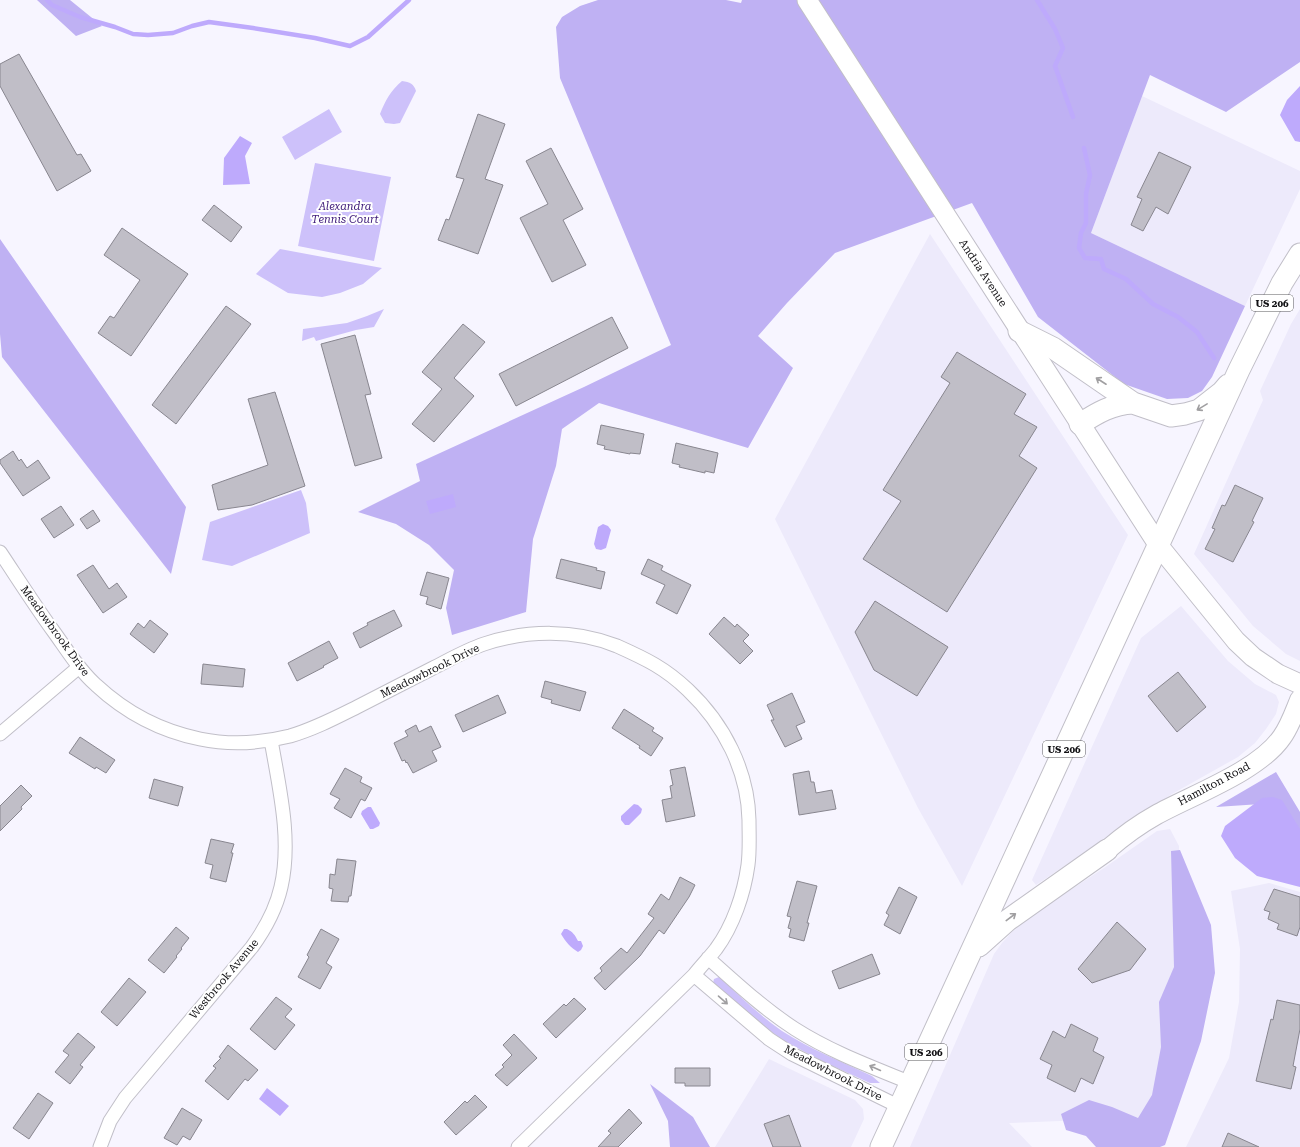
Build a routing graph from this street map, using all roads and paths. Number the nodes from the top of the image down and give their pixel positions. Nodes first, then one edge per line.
1 (807, 0) edge
2 (1300, 254) edge
3 (1020, 331) junction
4 (1239, 370) junction
5 (1133, 403) junction
6 (1080, 424) junction
7 (1158, 546) junction
8 (0, 552) edge
9 (79, 667) junction
10 (1300, 684) edge
11 (1300, 699) edge
12 (0, 734) edge
13 (271, 740) junction
14 (1106, 850) joint
15 (972, 953) junction
16 (708, 958) junction
17 (694, 975) junction
18 (911, 1083) junction
19 (900, 1107) junction
20 (100, 1147) edge
21 (518, 1147) edge
22 (881, 1147) edge

1 - 3 street, Andria Avenue
2 - 4 main road, US 206
5 -> 3 main road
3 - 6 street, Andria Avenue
4 -> 5 main road
4 - 7 main road, US 206
5 - 6 main road
6 - 7 street, Andria Avenue
7 - 10 street
7 - 15 main road, US 206
8 - 9 street, Meadowbrook Drive
9 - 12 street
9 - 13 street, Meadowbrook Drive
11 - 14 street, Hamilton Road
13 - 16 street, Meadowbrook Drive
13 - 20 street, Westbrook Avenue
15 -> 14 main road
15 - 18 main road, US 206
16 - 17 street, Meadowbrook Drive
18 -> 16 street, Meadowbrook Drive
17 -> 19 street, Meadowbrook Drive
17 - 21 street, Meadowbrook Drive
18 - 19 main road, US 206
19 - 22 main road, US 206

